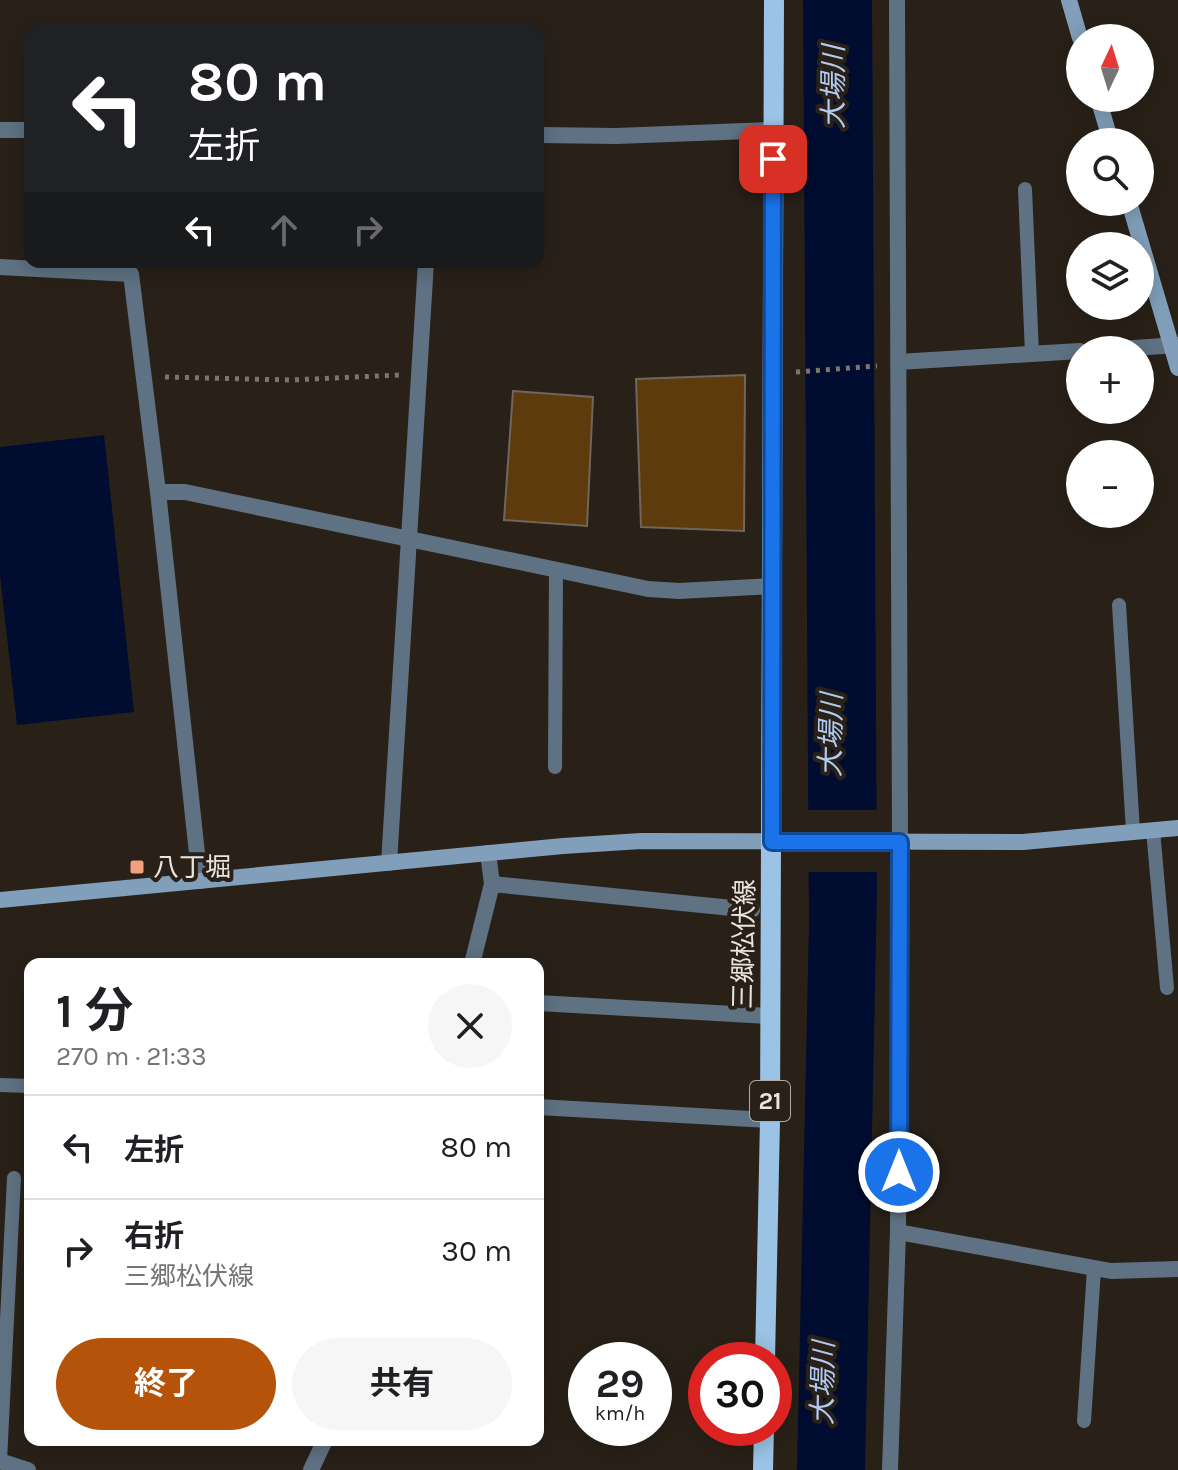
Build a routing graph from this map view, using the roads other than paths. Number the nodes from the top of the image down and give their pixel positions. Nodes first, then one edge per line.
1 (774, 0) edge
2 (897, 0) edge
3 (1069, 0) edge
4 (1076, 24) edge
5 (0, 130) edge
6 (24, 130) edge
7 (774, 130) junction
8 (544, 135) edge
9 (1025, 189) dead end
10 (1133, 216) edge
11 (0, 267) edge
12 (426, 268) edge
13 (1175, 346) edge
14 (1154, 347) edge
15 (1066, 352) edge
16 (1032, 354) junction
17 (898, 363) junction
18 (1178, 368) edge
19 (158, 492) junction
20 (410, 539) junction
21 (556, 570) junction
22 (773, 586) junction
23 (1119, 605) dead end
24 (555, 767) dead end
25 (1178, 828) edge
26 (1153, 830) junction
27 (1133, 831) junction
28 (782, 842) junction
29 (893, 842) junction
30 (488, 853) junction
31 (389, 863) junction
32 (200, 881) junction
33 (492, 884) junction
34 (0, 900) edge
35 (752, 910) dead end
36 (474, 958) edge
37 (1167, 988) dead end
38 (544, 1003) edge
39 (769, 1016) junction
40 (0, 1085) edge
41 (24, 1086) edge
42 (544, 1107) edge
43 (770, 1120) junction
44 (14, 1178) dead end
45 (898, 1232) junction
46 (1094, 1269) junction
47 (1178, 1269) edge
48 (765, 1342) edge
49 (1084, 1421) dead end
50 (322, 1446) edge
51 (764, 1446) edge
52 (0, 1461) edge
53 (28, 1470) edge
54 (311, 1470) edge
55 (763, 1470) edge
56 (890, 1470) edge

1 - 7 main road, 三郷松伏線 / 21
2 - 17 street
3 - 4 street
5 - 6 street
7 - 8 street
7 - 22 main road, 三郷松伏線 / 21
9 - 16 lane
10 - 13 street
11 - 19 street
12 - 20 street
13 - 14 street
13 - 18 street
15 - 16 street
16 - 17 street
17 - 29 street
19 - 20 street
19 - 32 street
20 - 21 street
20 - 31 street
21 - 22 street
21 - 24 lane
22 - 28 main road, 三郷松伏線 / 21
23 - 27 lane
25 - 26 street
26 - 27 street
26 - 37 lane
27 - 29 street
28 - 29 street
28 - 30 street
28 - 39 main road, 三郷松伏線 / 21
29 - 45 street
30 - 31 street
30 - 33 street
31 - 32 street
32 - 34 street
33 - 35 street
33 - 36 street
38 - 39 street
39 - 43 main road, 三郷松伏線 / 21
40 - 41 lane
42 - 43 street
43 - 48 main road, 三郷松伏線 / 21
44 - 52 lane
45 - 46 street
45 - 56 street
46 - 47 street
46 - 49 lane
50 - 54 street
51 - 55 main road
52 - 53 street

